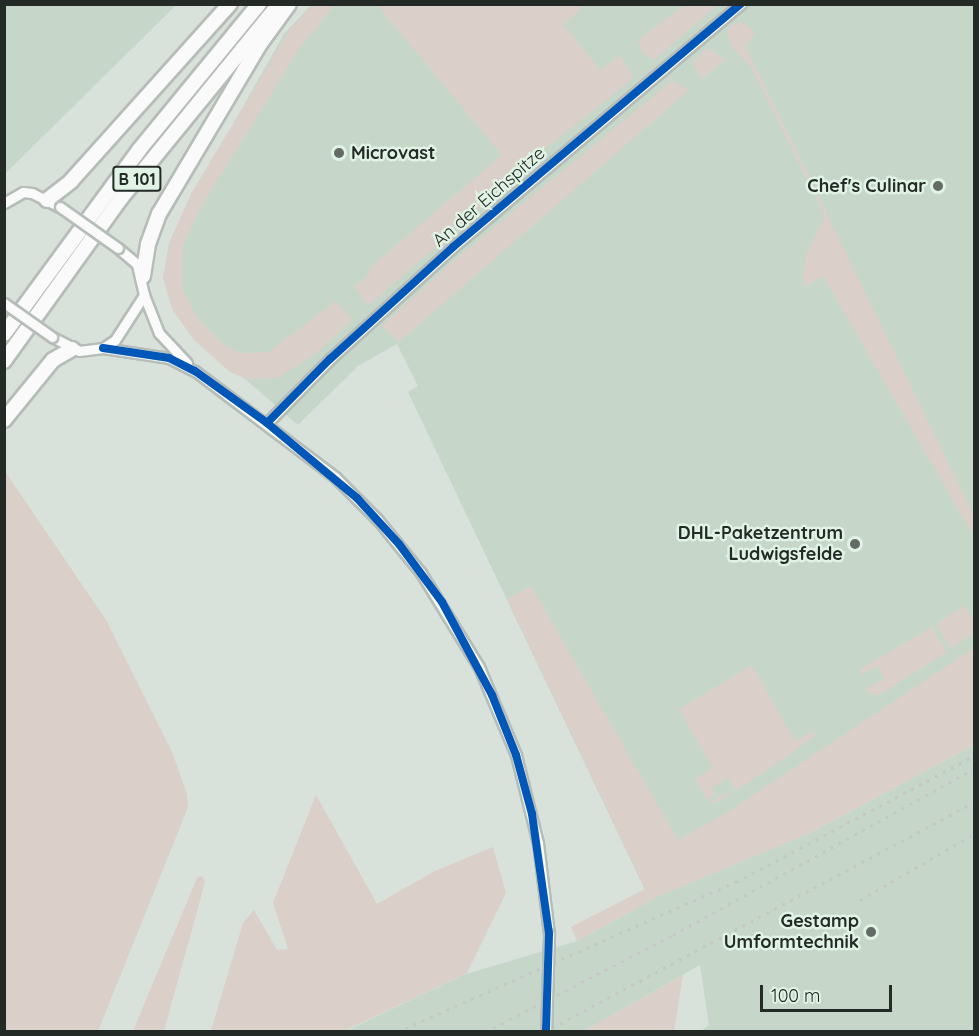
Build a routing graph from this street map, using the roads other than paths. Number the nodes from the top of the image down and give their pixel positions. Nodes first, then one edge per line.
1 (230, 4) edge
2 (259, 4) edge
3 (279, 4) edge
4 (289, 4) edge
5 (741, 4) edge
6 (6, 200) edge
7 (47, 200) junction
8 (143, 276) junction
9 (144, 295) junction
10 (4, 303) edge
11 (4, 334) edge
12 (103, 348) junction
13 (72, 349) junction
14 (4, 361) edge
15 (195, 371) junction
16 (4, 420) edge
17 (267, 423) junction
18 (546, 1032) edge

1 - 7 highway
2 - 11 highway, B 101
3 - 14 highway, B 101
4 - 8 highway
5 - 17 street, An der Eichspitze
6 - 7 street
7 - 8 street, bridge
8 - 9 street
9 - 12 street
9 - 15 street
10 - 13 street, bridge
12 - 13 street
12 - 15 street
13 - 16 highway
15 - 17 street
17 - 18 street, bridge

